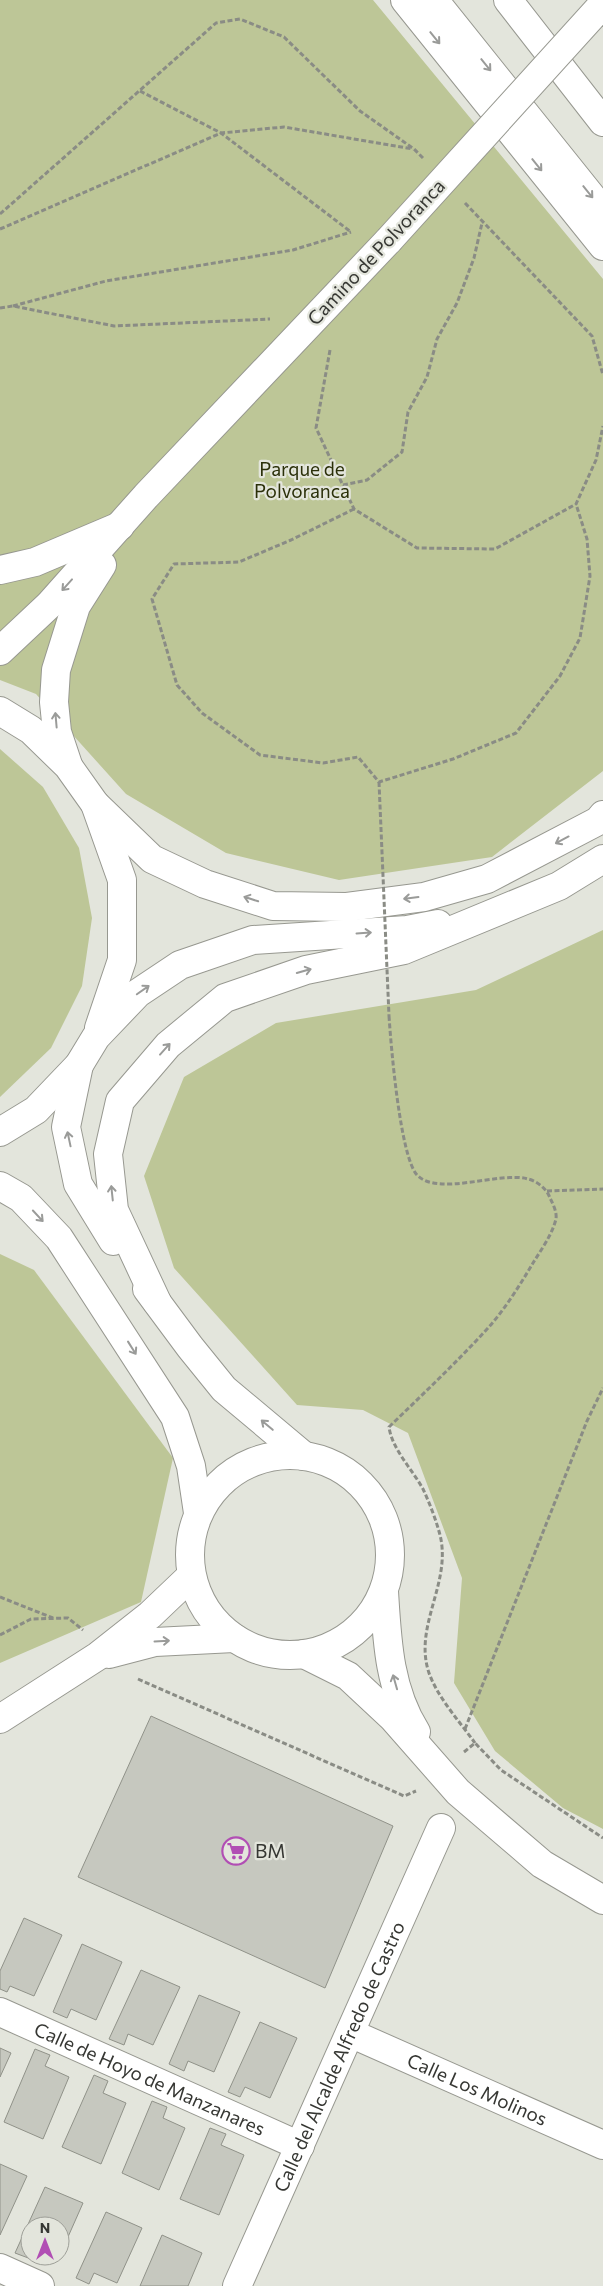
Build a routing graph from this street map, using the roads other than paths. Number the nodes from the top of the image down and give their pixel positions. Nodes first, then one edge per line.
1 (405, 0) edge
2 (434, 0) edge
3 (508, 0) edge
4 (529, 0) edge
5 (603, 4) edge
6 (603, 110) edge
7 (603, 122) edge
8 (603, 211) edge
9 (603, 246) edge
10 (146, 496) junction
11 (120, 526) junction
12 (0, 570) edge
13 (0, 651) edge
14 (0, 711) edge
15 (68, 766) junction
16 (95, 804) junction
17 (603, 815) edge
18 (603, 859) edge
19 (498, 912) junction
20 (96, 1037) junction
21 (79, 1065) junction
22 (0, 1132) edge
23 (0, 1186) edge
24 (157, 1302) junction
25 (304, 1456) junction
26 (198, 1513) junction
27 (192, 1576) junction
28 (384, 1591) junction
29 (234, 1638) junction
30 (304, 1654) junction
31 (98, 1656) junction
32 (0, 1719) edge
33 (440, 1772) junction
34 (441, 1828) dead end
35 (603, 1900) edge
36 (0, 2012) edge
37 (350, 2033) junction
38 (603, 2145) edge
39 (300, 2146) junction
40 (0, 2268) edge
41 (40, 2286) edge
42 (237, 2286) edge

1 -> 9 main road
2 -> 8 main road
3 - 7 main road
4 - 6 main road
5 - 10 main road, Camino de Polvoranca, bridge
10 - 11 main road, Camino de Polvoranca
15 -> 10 main road, Camino de Polvoranca
11 - 12 main road
11 -> 13 main road, Camino de Polvoranca
14 - 15 main road
15 - 16 main road
17 -> 16 main road
16 - 20 main road
18 - 19 main road
20 -> 19 main road
24 -> 19 main road
20 - 21 main road
21 - 22 main road
24 -> 21 main road
23 -> 26 main road
25 -> 24 main road
25 - 26 main road
25 - 28 main road
26 - 27 main road
27 - 29 main road
27 - 31 main road
28 - 30 main road
33 -> 28 main road
29 - 30 main road
31 -> 29 main road
30 - 33 main road
31 - 32 main road
33 - 35 main road
34 - 37 main road, Calle del Alcalde Alfredo de Castro
36 - 39 main road, Calle de Hoyo de Manzanares
37 - 38 main road, Calle Los Molinos
37 - 39 main road, Calle del Alcalde Alfredo de Castro
39 - 42 main road, Calle del Alcalde Alfredo de Castro
40 - 41 main road

